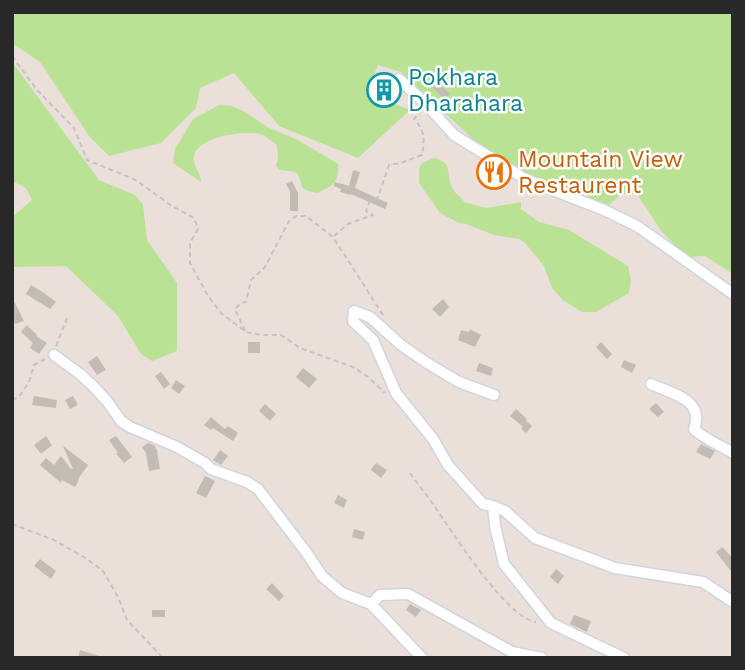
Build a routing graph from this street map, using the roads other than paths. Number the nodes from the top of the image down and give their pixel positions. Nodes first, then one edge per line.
1 (399, 79) dead end
2 (733, 294) edge
3 (54, 355) road end
4 (651, 384) dead end
5 (494, 395) dead end
6 (733, 453) edge
7 (493, 506) junction
8 (733, 602) edge
9 (371, 604) junction
10 (422, 658) edge
11 (542, 658) edge
12 (624, 658) edge

1 - 2 street
3 - 9 street
4 - 6 street
5 - 7 street
7 - 8 street
7 - 12 street
9 - 10 street
9 - 11 street

